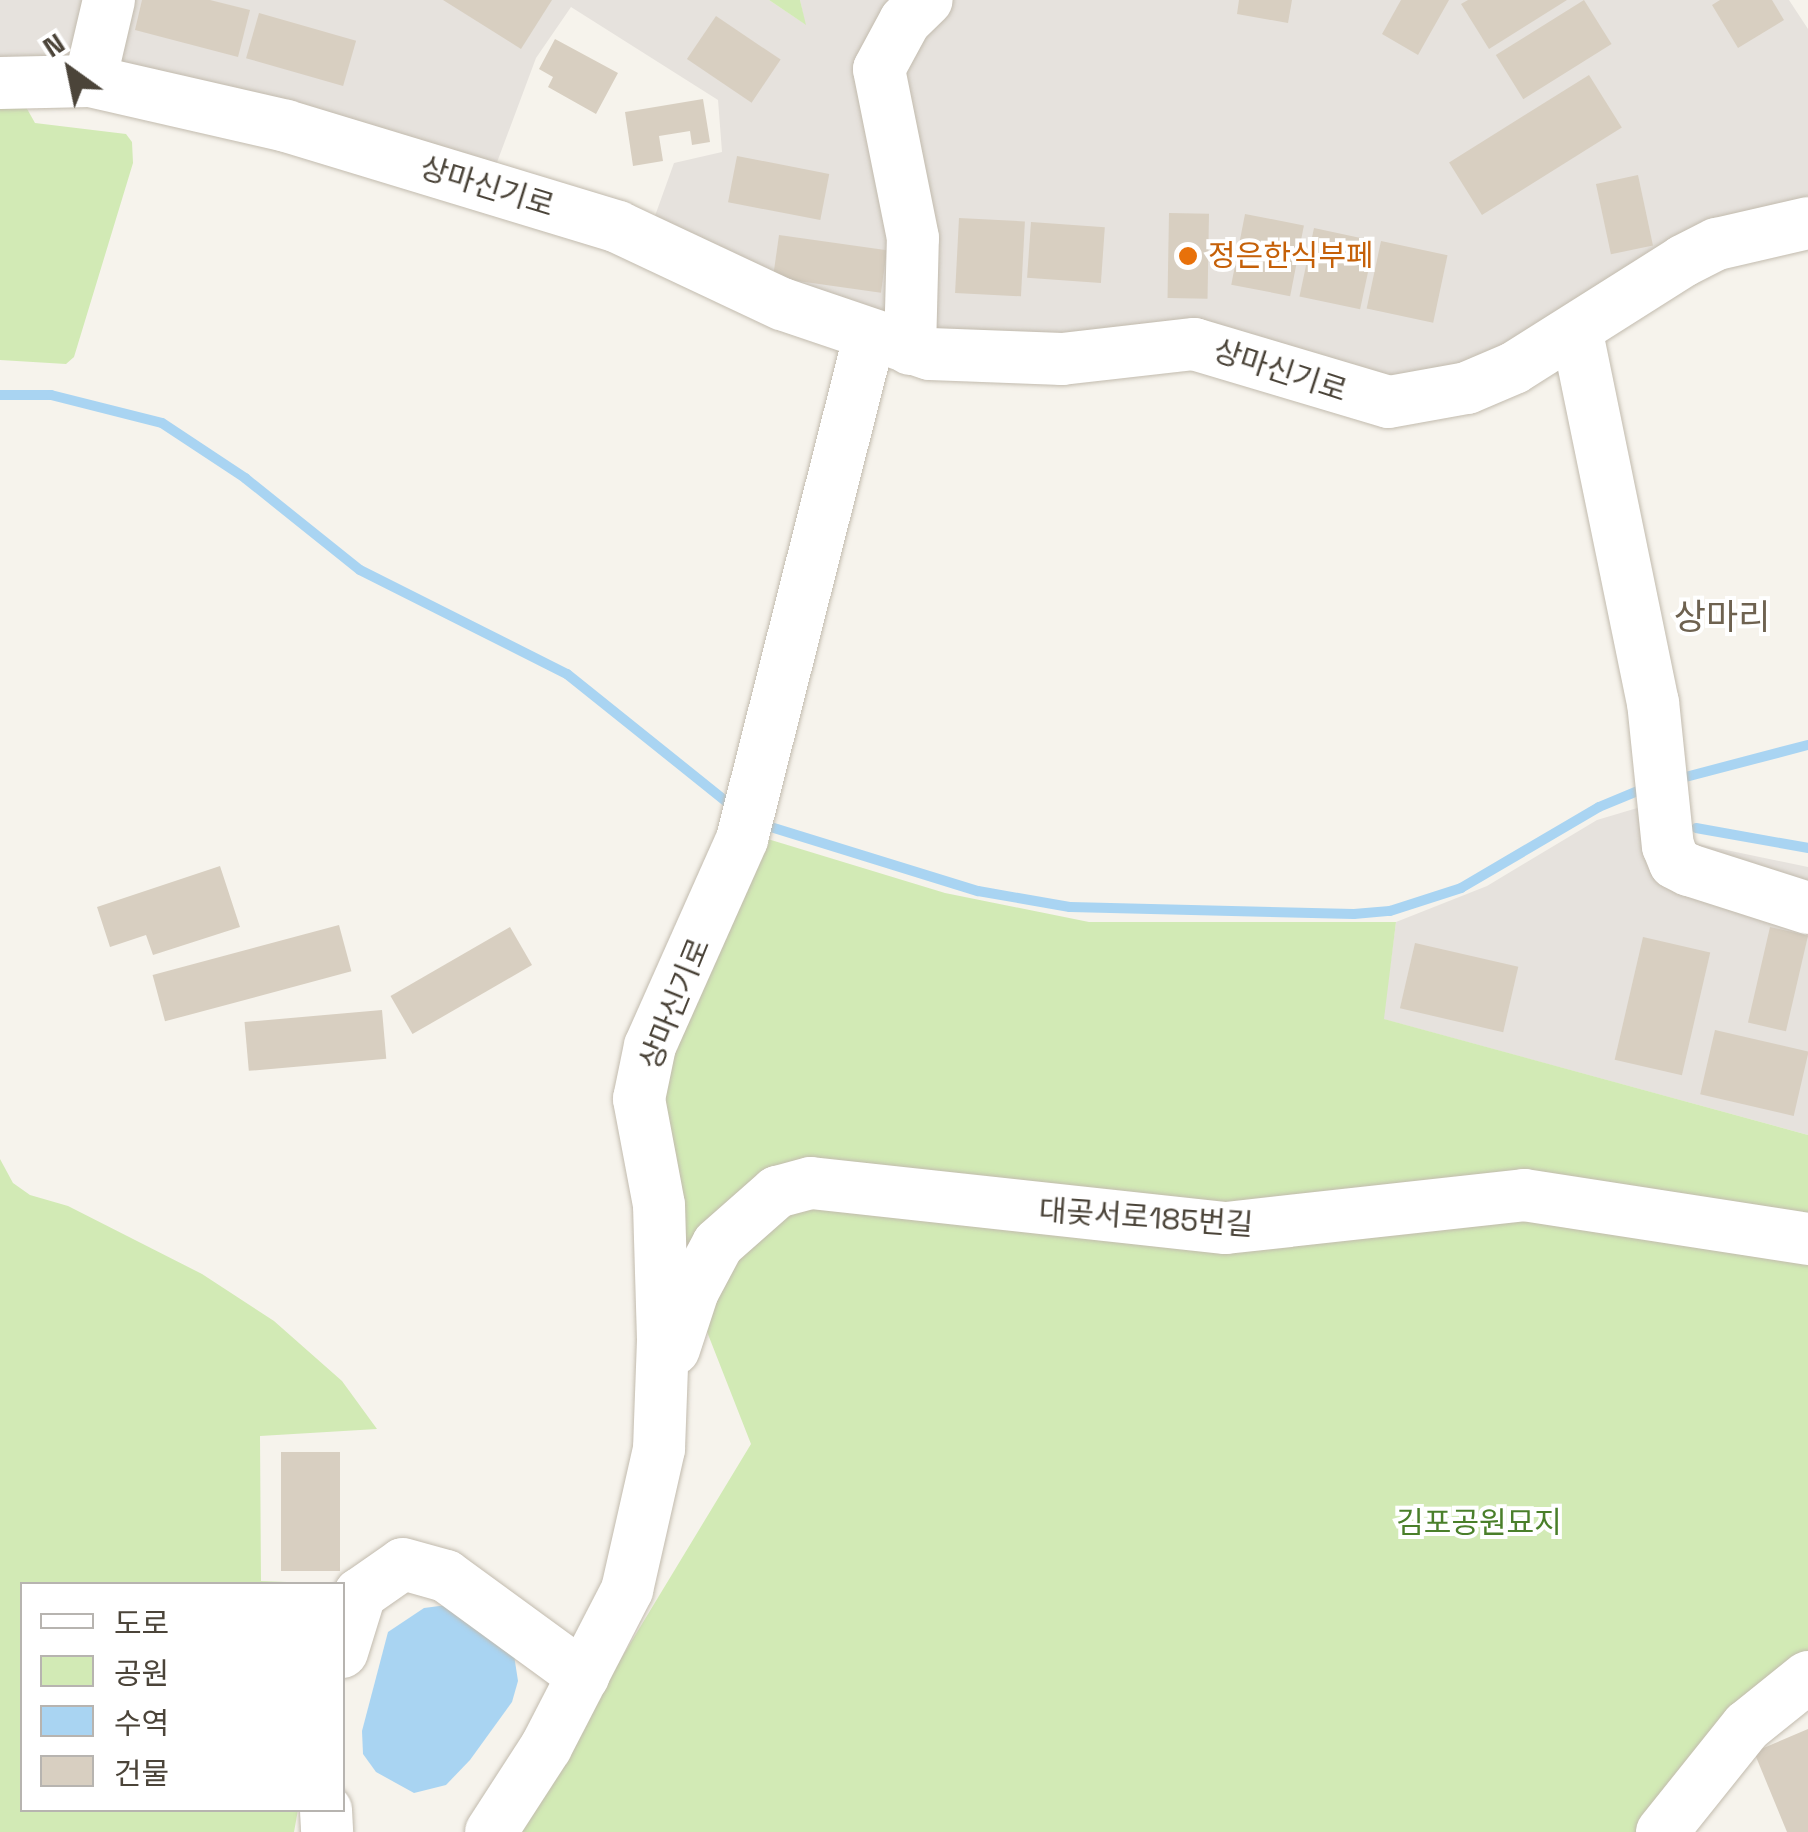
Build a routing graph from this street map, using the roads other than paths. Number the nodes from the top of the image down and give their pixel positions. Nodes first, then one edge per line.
1 (109, 0) edge
2 (927, 0) edge
3 (90, 81) junction
4 (0, 83) edge
5 (1808, 222) edge
6 (1578, 334) junction
7 (890, 343) junction
8 (1808, 908) edge
9 (1808, 1239) edge
10 (661, 1390) junction
11 (345, 1642) edge
12 (583, 1676) junction
13 (1803, 1680) edge
14 (491, 1832) edge
15 (1662, 1832) edge

1 - 3 street
2 - 7 street, 상마신기로
3 - 4 street, 상마신기로
3 - 7 street, 상마신기로
5 - 6 street, 상마신기로
6 - 7 street, 상마신기로
6 - 8 street
7 - 10 street, 상마신기로
9 - 10 street, 대곶서로185번길
10 - 12 street, 상마신기로
11 - 12 street
12 - 14 street, 상마신기로
13 - 15 street

